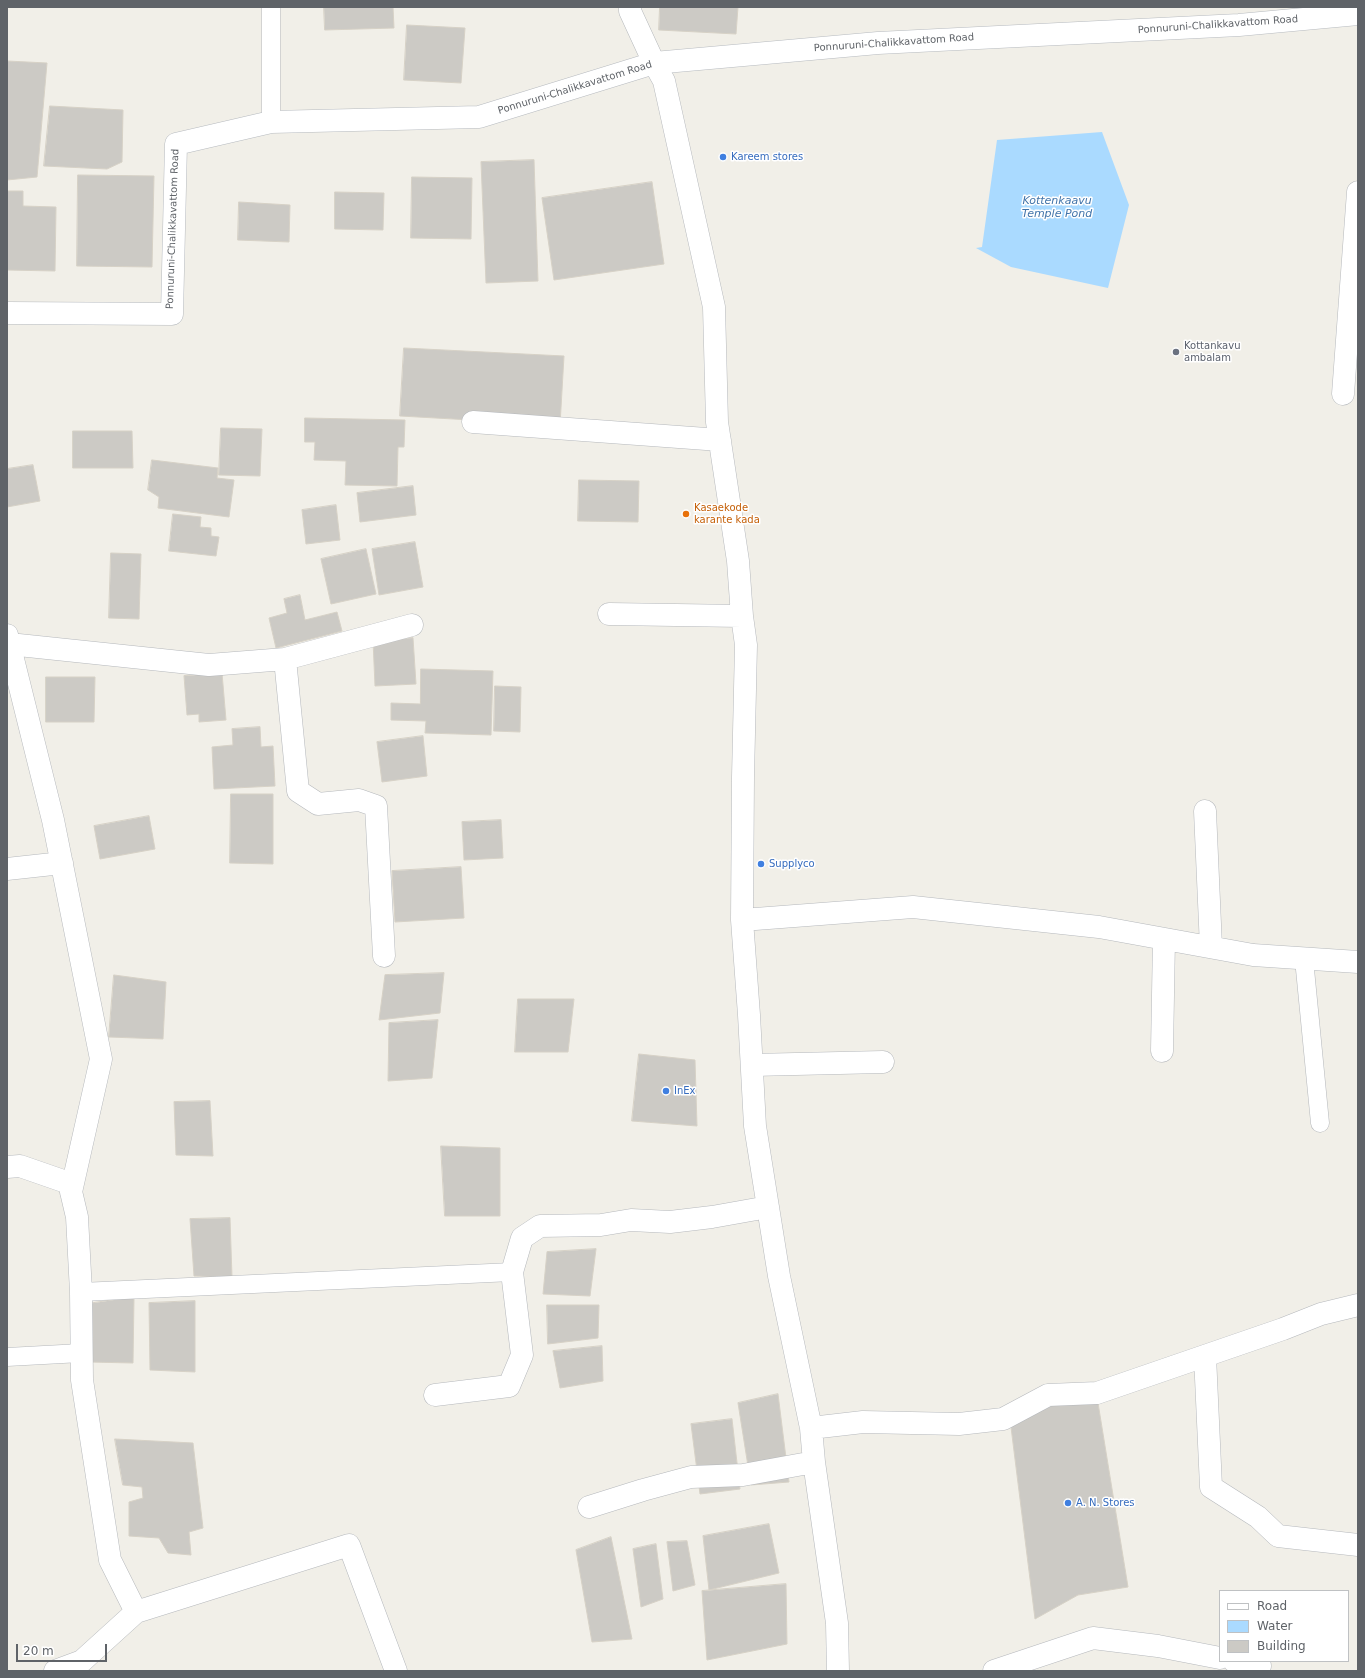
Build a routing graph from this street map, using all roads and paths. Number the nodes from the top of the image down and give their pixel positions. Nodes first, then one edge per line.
1 (271, 7) edge
2 (630, 7) edge
3 (1358, 14) edge
4 (654, 63) junction
5 (271, 122) junction
6 (1358, 192) edge
7 (7, 312) edge
8 (1343, 394) dead end
9 (472, 422) dead end
10 (720, 440) junction
11 (609, 614) dead end
12 (742, 616) junction
13 (412, 625) dead end
14 (8, 639) edge
15 (285, 659) junction
16 (1205, 811) dead end
17 (62, 862) junction
18 (7, 868) edge
19 (742, 920) junction
20 (1164, 939) junction
21 (1211, 947) junction
22 (384, 956) dead end
23 (1304, 959) junction
24 (1358, 962) edge
25 (1162, 1051) dead end
26 (884, 1062) dead end
27 (752, 1065) junction
28 (1320, 1123) dead end
29 (7, 1167) edge
30 (71, 1192) junction
31 (768, 1207) junction
32 (512, 1272) junction
33 (81, 1292) junction
34 (1358, 1305) edge
35 (81, 1353) junction
36 (1205, 1356) junction
37 (7, 1357) edge
38 (435, 1396) dead end
39 (811, 1428) junction
40 (814, 1462) junction
41 (589, 1507) dead end
42 (1358, 1545) edge
43 (136, 1612) junction
44 (1219, 1658) edge
45 (1239, 1662) edge
46 (1260, 1666) dead end
47 (55, 1671) edge
48 (396, 1671) edge
49 (838, 1671) edge
50 (994, 1671) edge

1 - 5 lane
2 - 4 street
3 - 4 street, Ponnuruni-Chalikkavattom Road
4 - 5 street, Ponnuruni-Chalikkavattom Road
4 - 10 street
5 - 7 street, Ponnuruni-Chalikkavattom Road
6 - 8 street
9 - 10 street
10 - 12 street
11 - 12 street
12 - 19 street
13 - 15 street
14 - 15 street
14 - 17 street
15 - 22 street
16 - 21 street
17 - 18 street
17 - 30 street
19 - 20 street
19 - 27 street
20 - 21 street
20 - 25 street
21 - 23 street
23 - 24 street
23 - 28 lane
26 - 27 street
27 - 31 street
29 - 30 street
30 - 33 street
31 - 32 street
31 - 39 street
32 - 33 lane
32 - 38 street
33 - 35 street
34 - 36 street
35 - 37 lane
35 - 43 street
36 - 39 street
36 - 42 street
39 - 40 street
40 - 41 street
40 - 49 street
43 - 47 street
43 - 48 street
44 - 50 street
45 - 46 street

